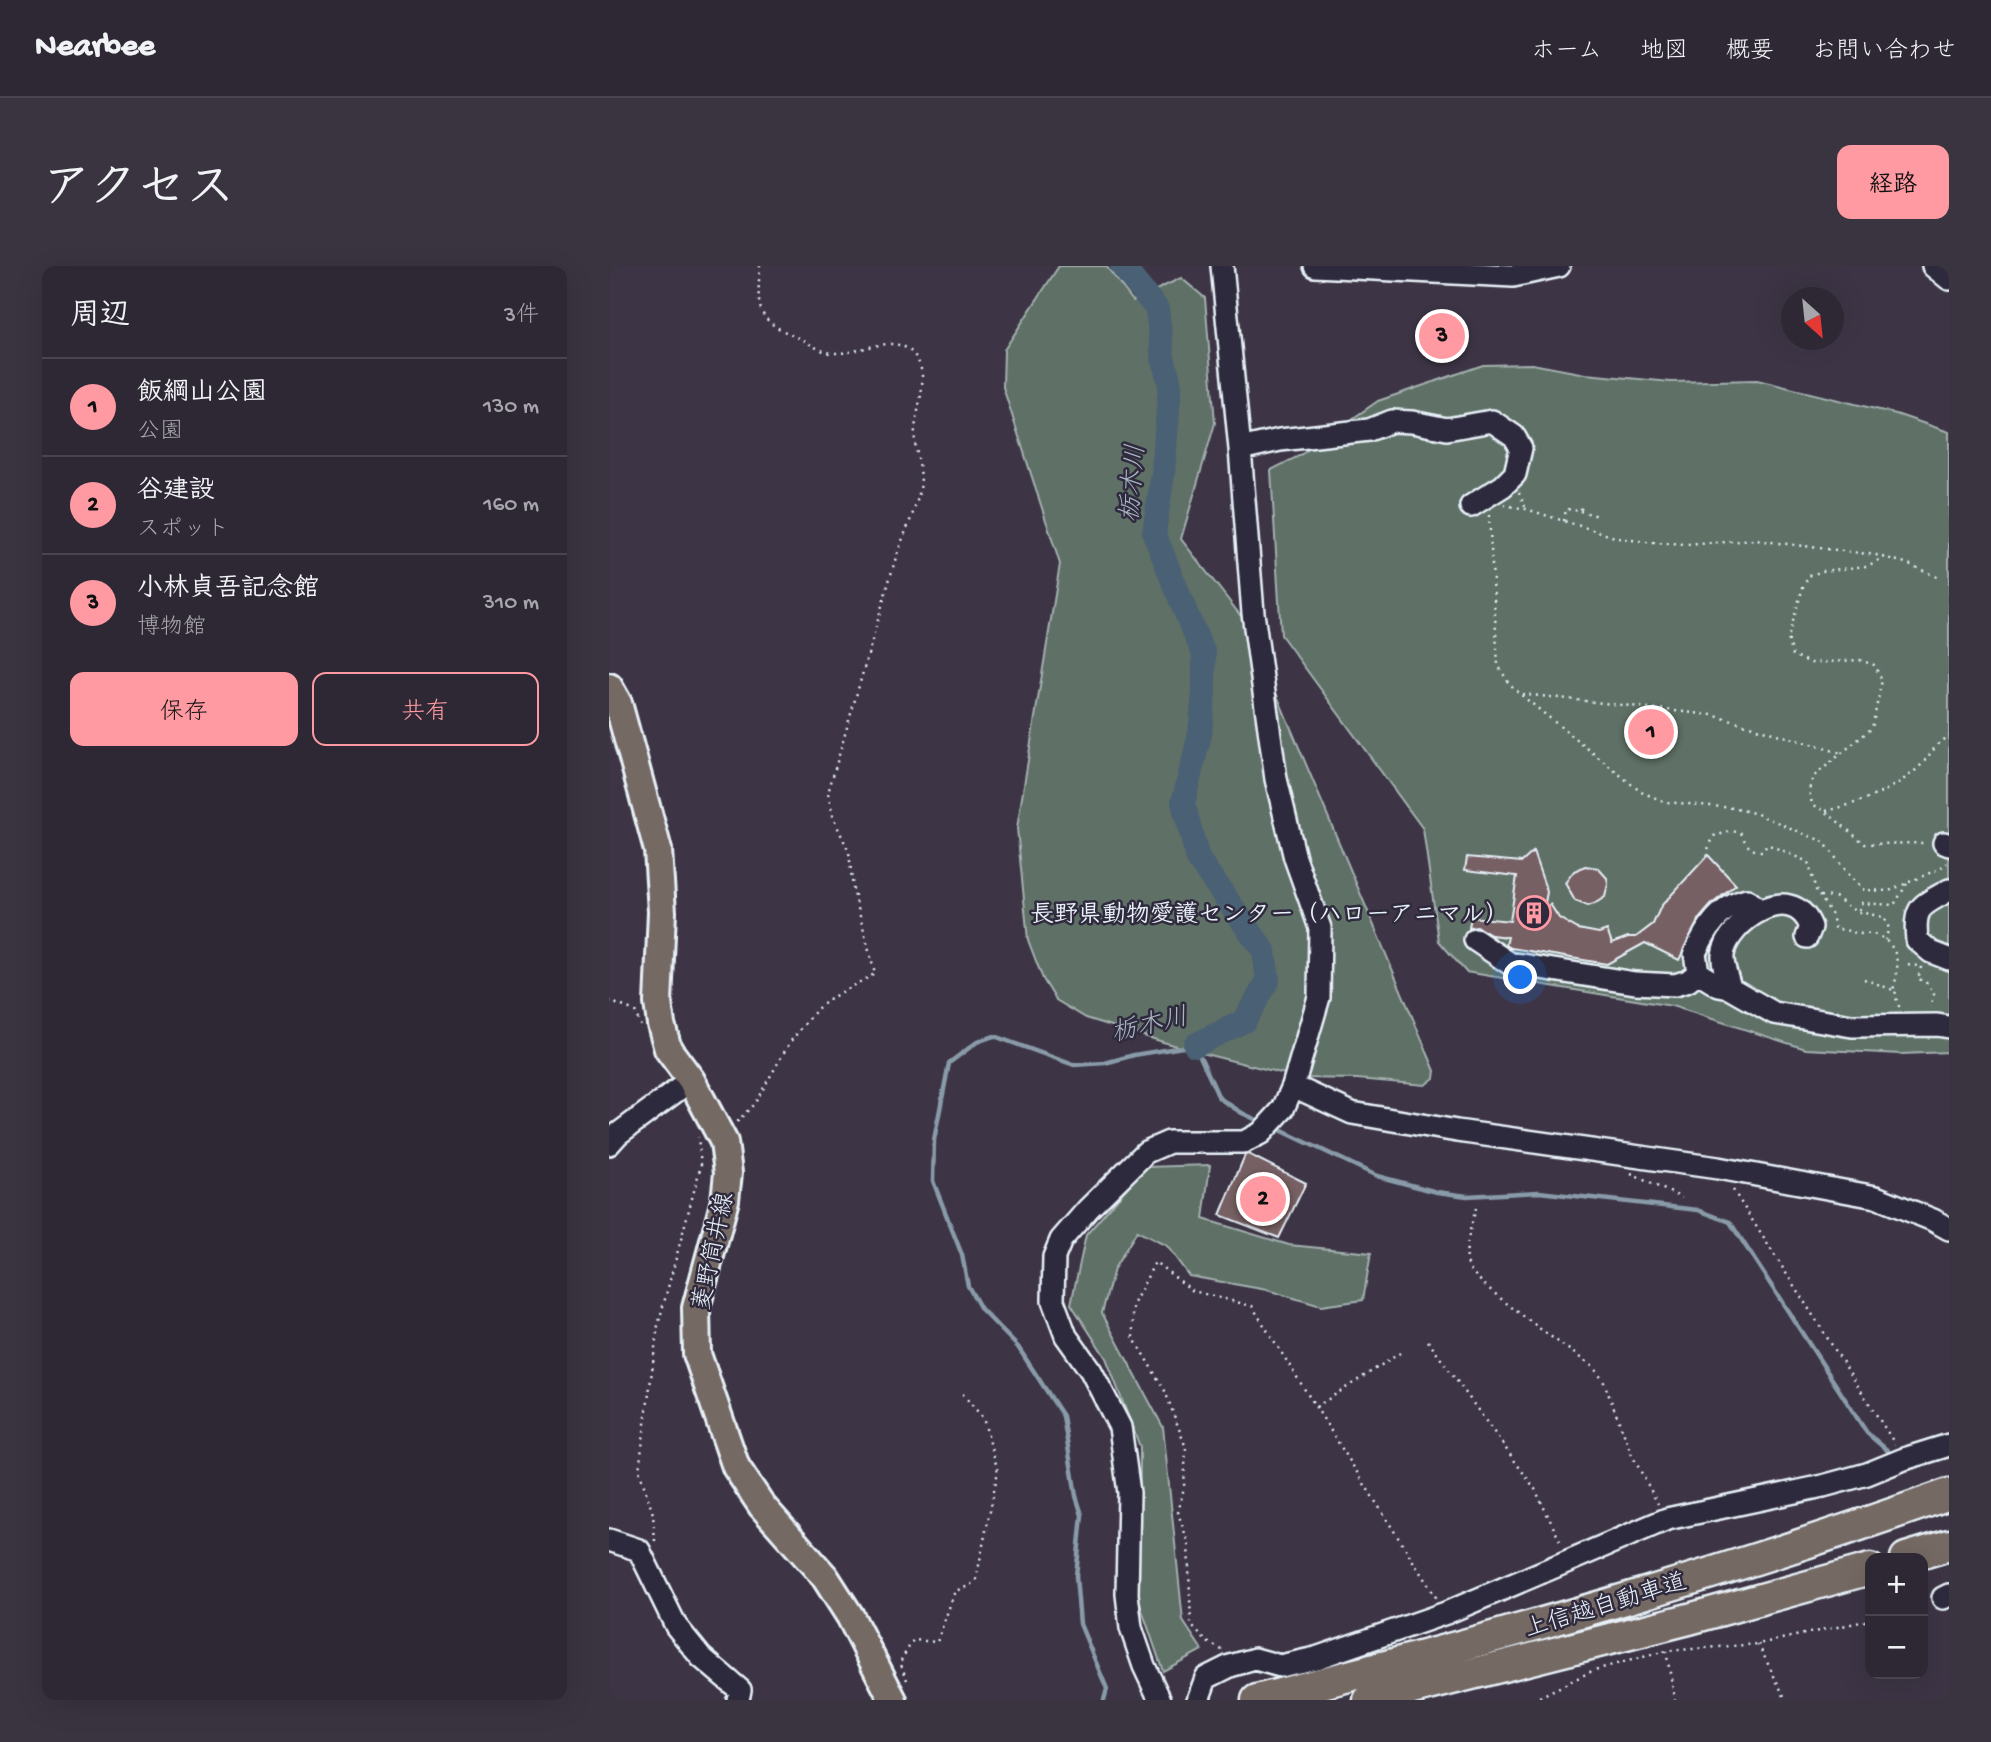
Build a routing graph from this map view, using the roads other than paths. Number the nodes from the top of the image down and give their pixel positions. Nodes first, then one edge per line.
1 (1222, 266) edge
2 (1315, 266) edge
3 (1559, 266) edge
4 (1933, 266) edge
5 (1949, 279) edge
6 (1240, 449) junction
7 (1479, 505) road end
8 (609, 687) edge
9 (1949, 890) edge
10 (1759, 910) junction
11 (1807, 937) dead end
12 (1475, 940) dead end
13 (1949, 959) edge
14 (1698, 973) junction
15 (1730, 988) junction
16 (1949, 1027) edge
17 (691, 1080) junction
18 (1293, 1086) junction
19 (609, 1144) edge
20 (1949, 1229) edge
21 (1949, 1445) edge
22 (1949, 1494) edge
23 (609, 1540) edge
24 (1949, 1545) edge
25 (1923, 1553) edge
26 (1865, 1570) edge
27 (901, 1694) edge
28 (738, 1700) edge
29 (1160, 1700) edge
30 (1198, 1700) edge
31 (1257, 1700) edge
32 (1369, 1700) edge

1 - 6 street
2 - 3 street
4 - 5 street
6 - 7 street
6 - 18 street
8 - 17 main road, 菱野筒井線
9 - 13 street
10 - 11 street
10 - 14 street
10 - 15 street
12 - 14 street
14 - 15 street
15 - 16 street
17 - 19 street
17 - 27 main road, 菱野筒井線
18 - 20 street
18 - 29 street
21 - 30 street
22 - 31 highway, 上信越自動車道
23 - 28 street
24 - 25 highway
26 - 32 highway, 上信越自動車道

